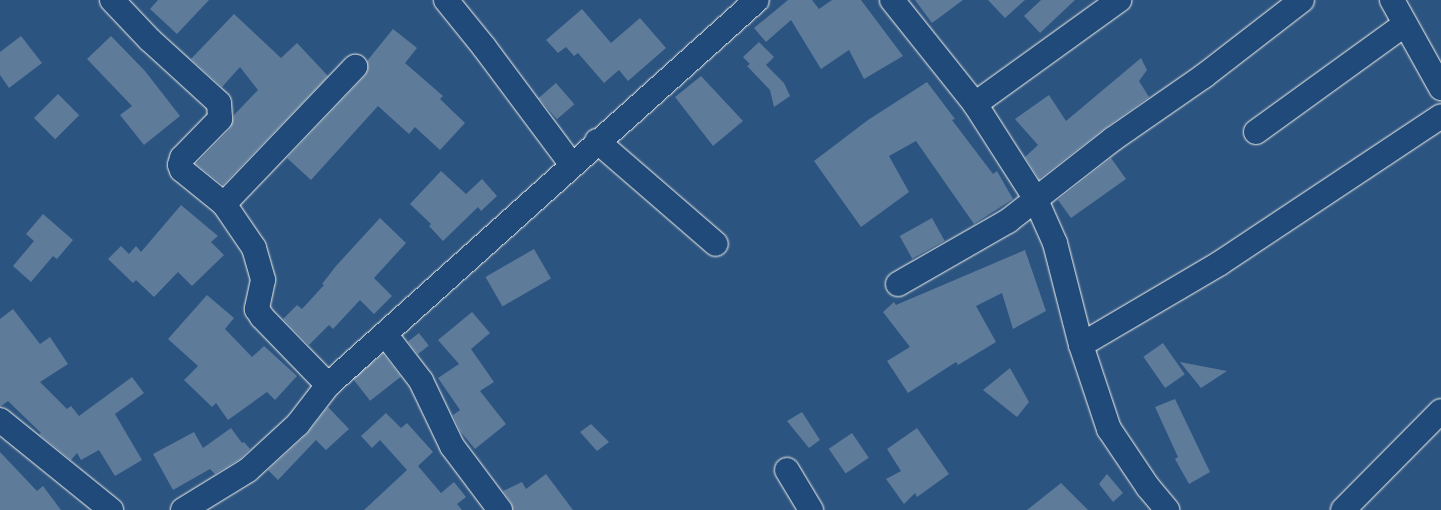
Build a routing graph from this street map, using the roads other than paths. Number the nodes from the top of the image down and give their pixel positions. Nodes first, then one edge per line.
1 (112, 0) edge
2 (446, 0) edge
3 (757, 0) edge
4 (892, 0) edge
5 (1119, 0) edge
6 (1302, 0) edge
7 (1392, 0) edge
8 (1404, 25) junction
9 (355, 67) dead end
10 (1441, 88) edge
11 (974, 104) junction
12 (1441, 116) edge
13 (1256, 132) dead end
14 (597, 142) junction
15 (572, 165) junction
16 (1035, 198) junction
17 (224, 204) junction
18 (716, 244) dead end
19 (898, 284) dead end
20 (385, 334) junction
21 (1081, 345) junction
22 (328, 385) junction
23 (1441, 411) edge
24 (0, 420) edge
25 (787, 470) dead end
26 (111, 510) edge
27 (184, 510) edge
28 (500, 510) edge
29 (811, 510) edge
30 (1167, 510) edge
31 (1343, 510) edge

1 - 17 street
2 - 15 street
3 - 14 street
4 - 11 street
5 - 11 street
6 - 16 street
7 - 8 street
8 - 10 street
8 - 13 street
9 - 17 street
11 - 16 street
12 - 21 street
14 - 15 street
14 - 18 street
15 - 20 street
16 - 19 street
16 - 21 street
17 - 22 street
20 - 22 street
20 - 28 street
21 - 30 street
22 - 27 street
23 - 31 street
24 - 26 street
25 - 29 street

